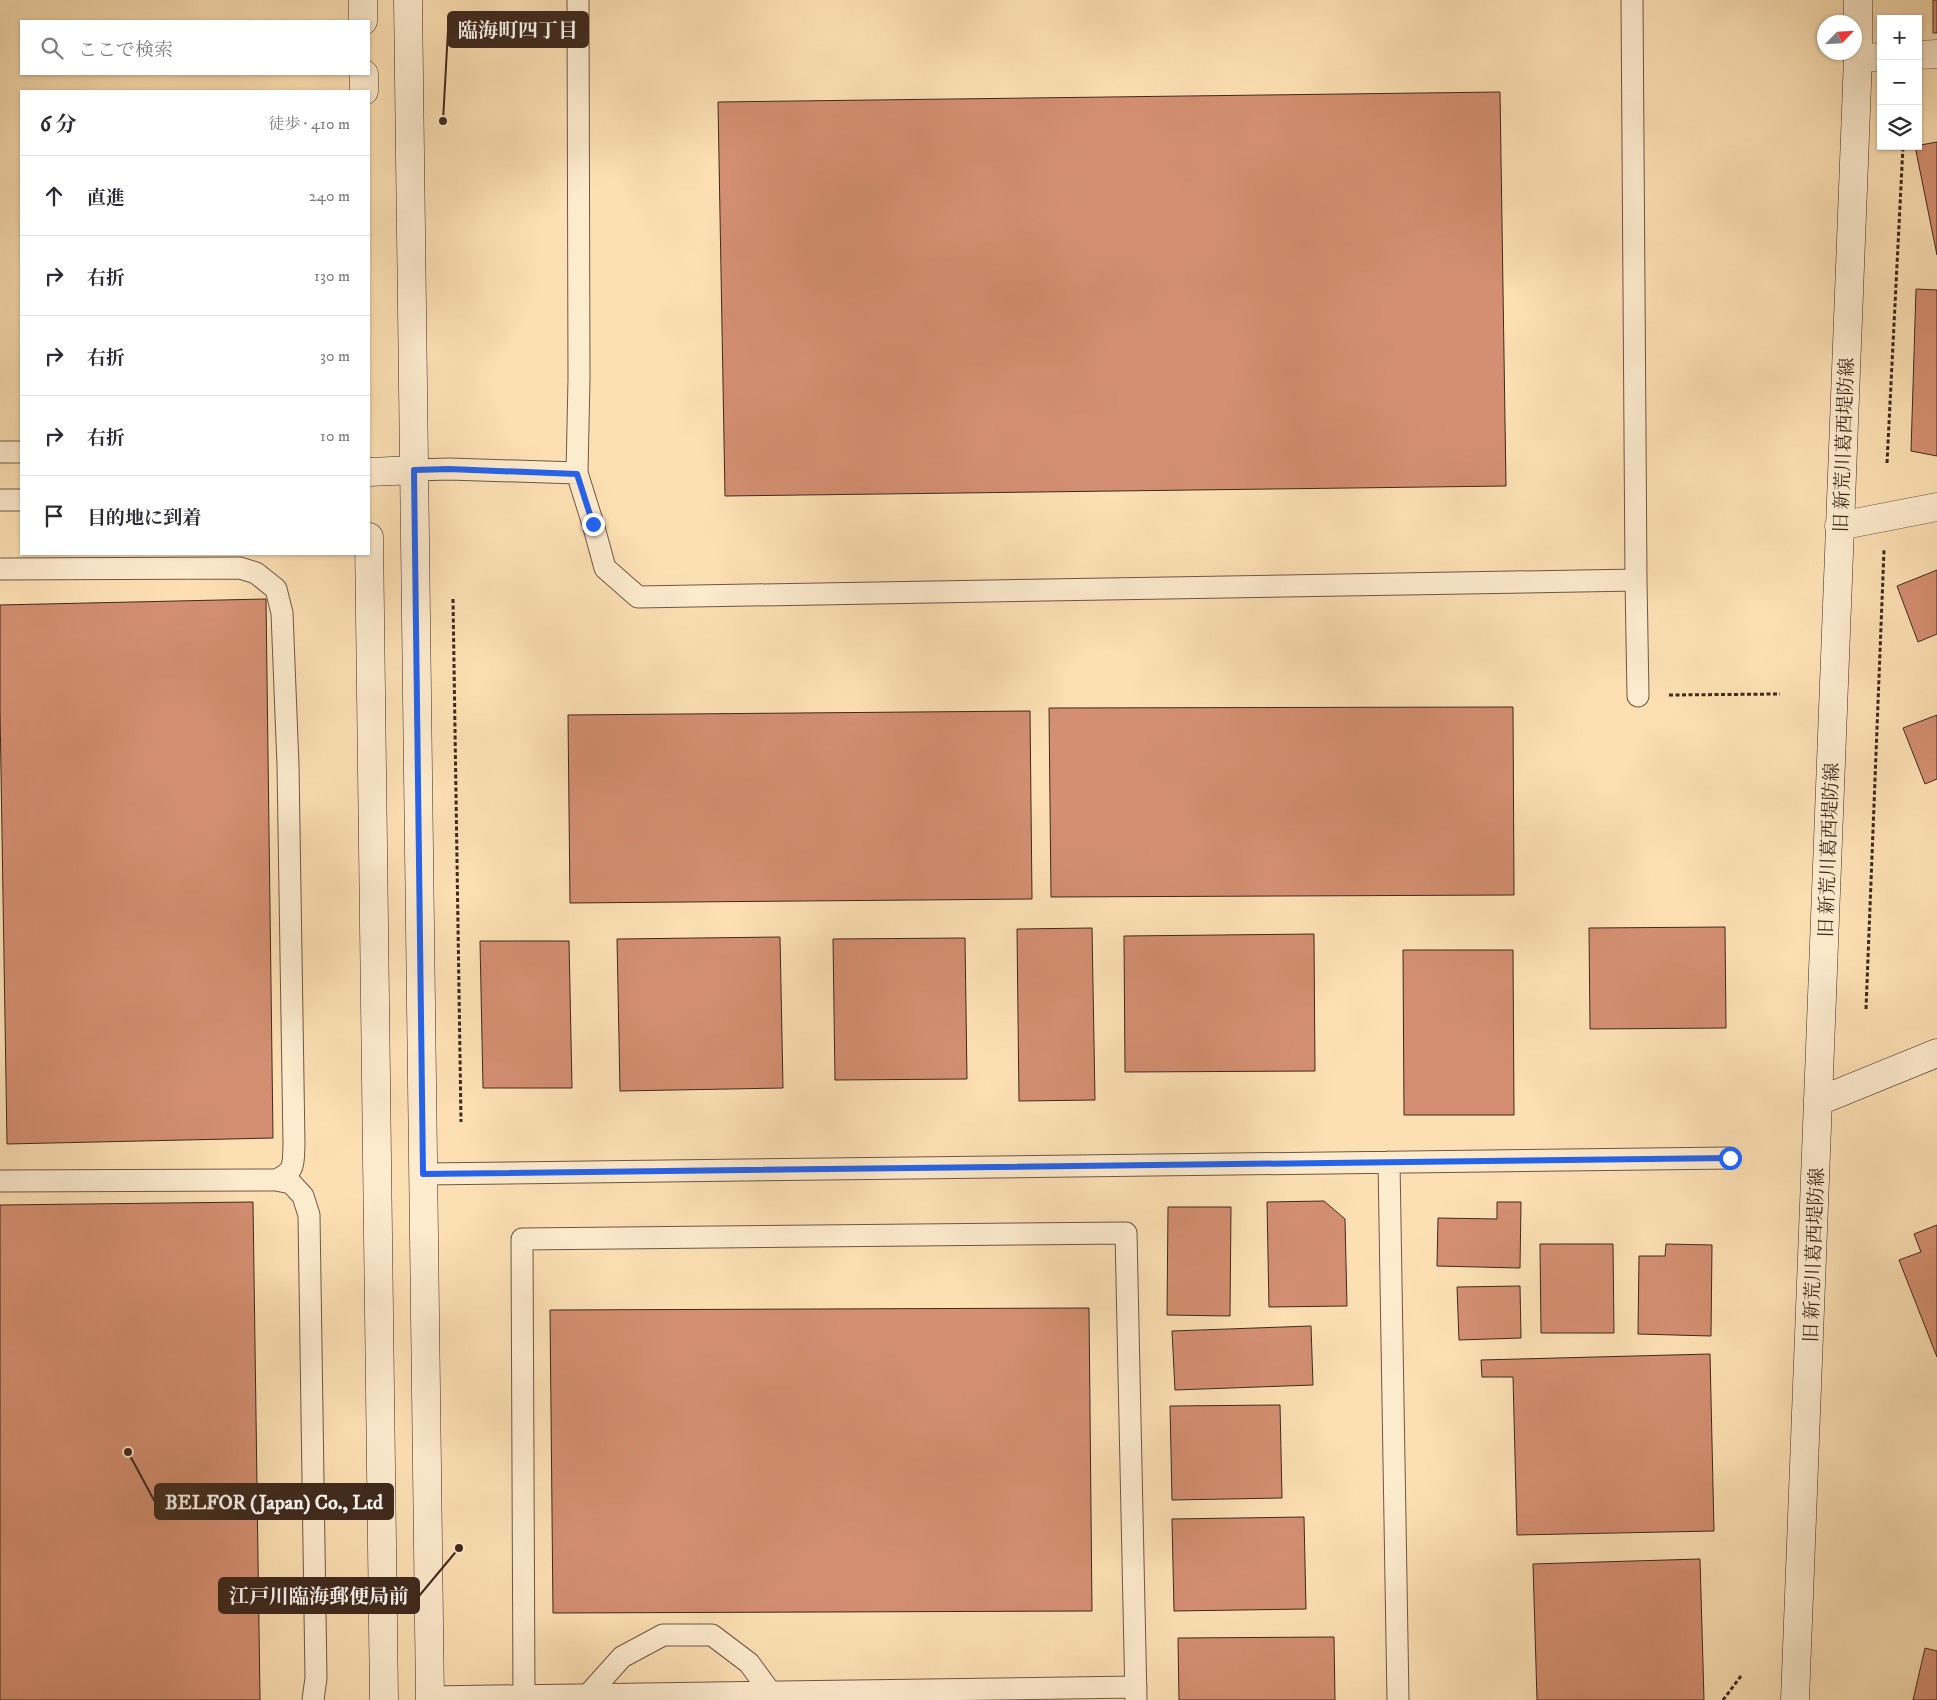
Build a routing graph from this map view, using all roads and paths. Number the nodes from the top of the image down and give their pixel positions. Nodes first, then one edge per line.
1 (363, 0) edge
2 (408, 0) edge
3 (578, 0) edge
4 (1632, 0) edge
5 (1858, 0) edge
6 (363, 20) edge
7 (1937, 54) edge
8 (1922, 55) edge
9 (1869, 58) edge
10 (364, 75) edge
11 (364, 90) edge
12 (1903, 150) edge
13 (0, 452) edge
14 (20, 452) edge
15 (1887, 463) dead end
16 (414, 470) junction
17 (370, 472) edge
18 (577, 474) junction
19 (0, 500) edge
20 (20, 500) edge
21 (1937, 507) edge
22 (1839, 526) junction
23 (1884, 547) dead end
24 (369, 555) edge
25 (0, 569) edge
26 (1636, 580) junction
27 (454, 599) dead end
28 (1780, 694) dead end
29 (1638, 696) joint
30 (1866, 1009) dead end
31 (1937, 1053) edge
32 (1819, 1101) junction
33 (460, 1122) dead end
34 (1730, 1158) dead end
35 (1390, 1162) junction
36 (423, 1174) junction
37 (276, 1180) junction
38 (0, 1181) edge
39 (1741, 1676) dead end
40 (771, 1693) junction
41 (1136, 1693) edge
42 (587, 1696) junction
43 (524, 1697) junction
44 (430, 1699) edge
45 (313, 1700) edge
46 (384, 1700) edge
47 (1398, 1700) edge
48 (1723, 1700) edge
49 (1795, 1700) edge

1 - 6 street
2 - 16 street
3 - 18 lane
4 - 26 lane
5 - 9 street, 旧 新荒川葛西堤防線
7 - 8 street
9 - 22 street, 旧 新荒川葛西堤防線
10 - 11 street
12 - 15 path
13 - 14 lane
16 - 17 street
16 - 18 lane
16 - 36 street
18 - 26 lane
19 - 20 lane
21 - 22 street
22 - 32 street, 旧 新荒川葛西堤防線
23 - 30 path
24 - 46 street
25 - 37 lane
26 - 29 lane
27 - 33 path
28 - 29 path
31 - 32 street
32 - 49 street, 旧 新荒川葛西堤防線
34 - 35 lane
35 - 36 lane
35 - 47 lane
36 - 44 street
37 - 38 lane
37 - 45 lane
39 - 48 path
40 - 41 lane
40 - 42 lane
40 - 42 lane
41 - 43 lane
42 - 43 lane
43 - 44 lane

